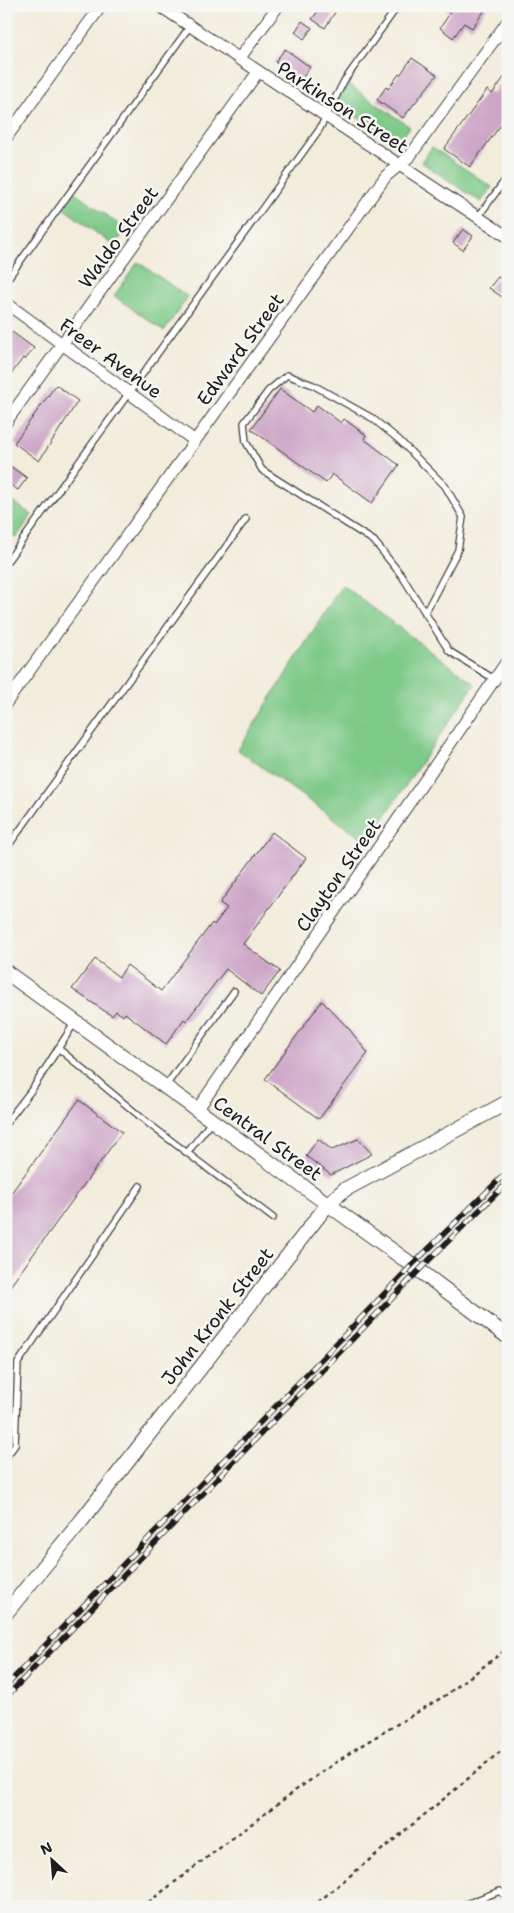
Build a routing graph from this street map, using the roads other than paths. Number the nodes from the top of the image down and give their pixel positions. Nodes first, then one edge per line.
1 (101, 6) edge
2 (278, 6) edge
3 (398, 6) edge
4 (166, 8) edge
5 (508, 21) edge
6 (190, 26) junction
7 (239, 59) junction
8 (258, 72) junction
9 (327, 116) junction
10 (6, 138) edge
11 (399, 164) junction
12 (508, 176) edge
13 (478, 216) junction
14 (508, 237) edge
15 (6, 280) edge
16 (6, 303) edge
17 (62, 344) junction
18 (129, 393) junction
19 (6, 422) edge
20 (195, 441) junction
21 (246, 519) dead end
22 (6, 563) edge
23 (426, 613) junction
24 (508, 660) edge
25 (494, 679) junction
26 (6, 703) edge
27 (6, 849) edge
28 (6, 972) edge
29 (234, 991) dead end
30 (75, 1022) junction
31 (58, 1048) junction
32 (165, 1086) junction
33 (508, 1102) edge
34 (197, 1110) junction
35 (212, 1121) junction
36 (6, 1123) edge
37 (187, 1153) junction
38 (140, 1186) dead end
39 (328, 1204) junction
40 (273, 1218) dead end
41 (508, 1337) edge
42 (6, 1457) edge
43 (6, 1613) edge
44 (508, 1898) edge
45 (458, 1907) edge

1 - 10 street
2 - 7 street
3 - 9 lane
4 - 6 street, Parkinson Street
5 - 11 street, Edward Street
6 - 7 street, Parkinson Street
6 - 15 lane
7 - 8 street, Parkinson Street
8 - 9 street, Parkinson Street
8 - 17 street, Waldo Street
9 - 11 street, Parkinson Street
9 - 18 lane
11 - 13 street, Parkinson Street
11 - 20 street, Edward Street
12 - 13 lane
13 - 14 street, Parkinson Street
16 - 17 street, Freer Avenue
17 - 18 street, Freer Avenue
17 - 19 street, Waldo Street
18 - 20 street, Freer Avenue
18 - 22 lane
20 - 26 street, Edward Street
21 - 27 lane
23 - 23 lane
23 - 25 lane
24 - 25 street, Clayton Street
25 - 34 street, Clayton Street
28 - 30 street, Central Street
29 - 32 lane
30 - 31 lane
30 - 32 street, Central Street
31 - 36 lane
31 - 37 lane
32 - 34 street, Central Street
33 - 39 street, John Kronk Street
34 - 35 street, Central Street
35 - 37 lane
35 - 39 street, Central Street
37 - 40 lane
38 - 42 lane
39 - 41 street, Central Street
39 - 43 street, John Kronk Street
44 - 45 lane

